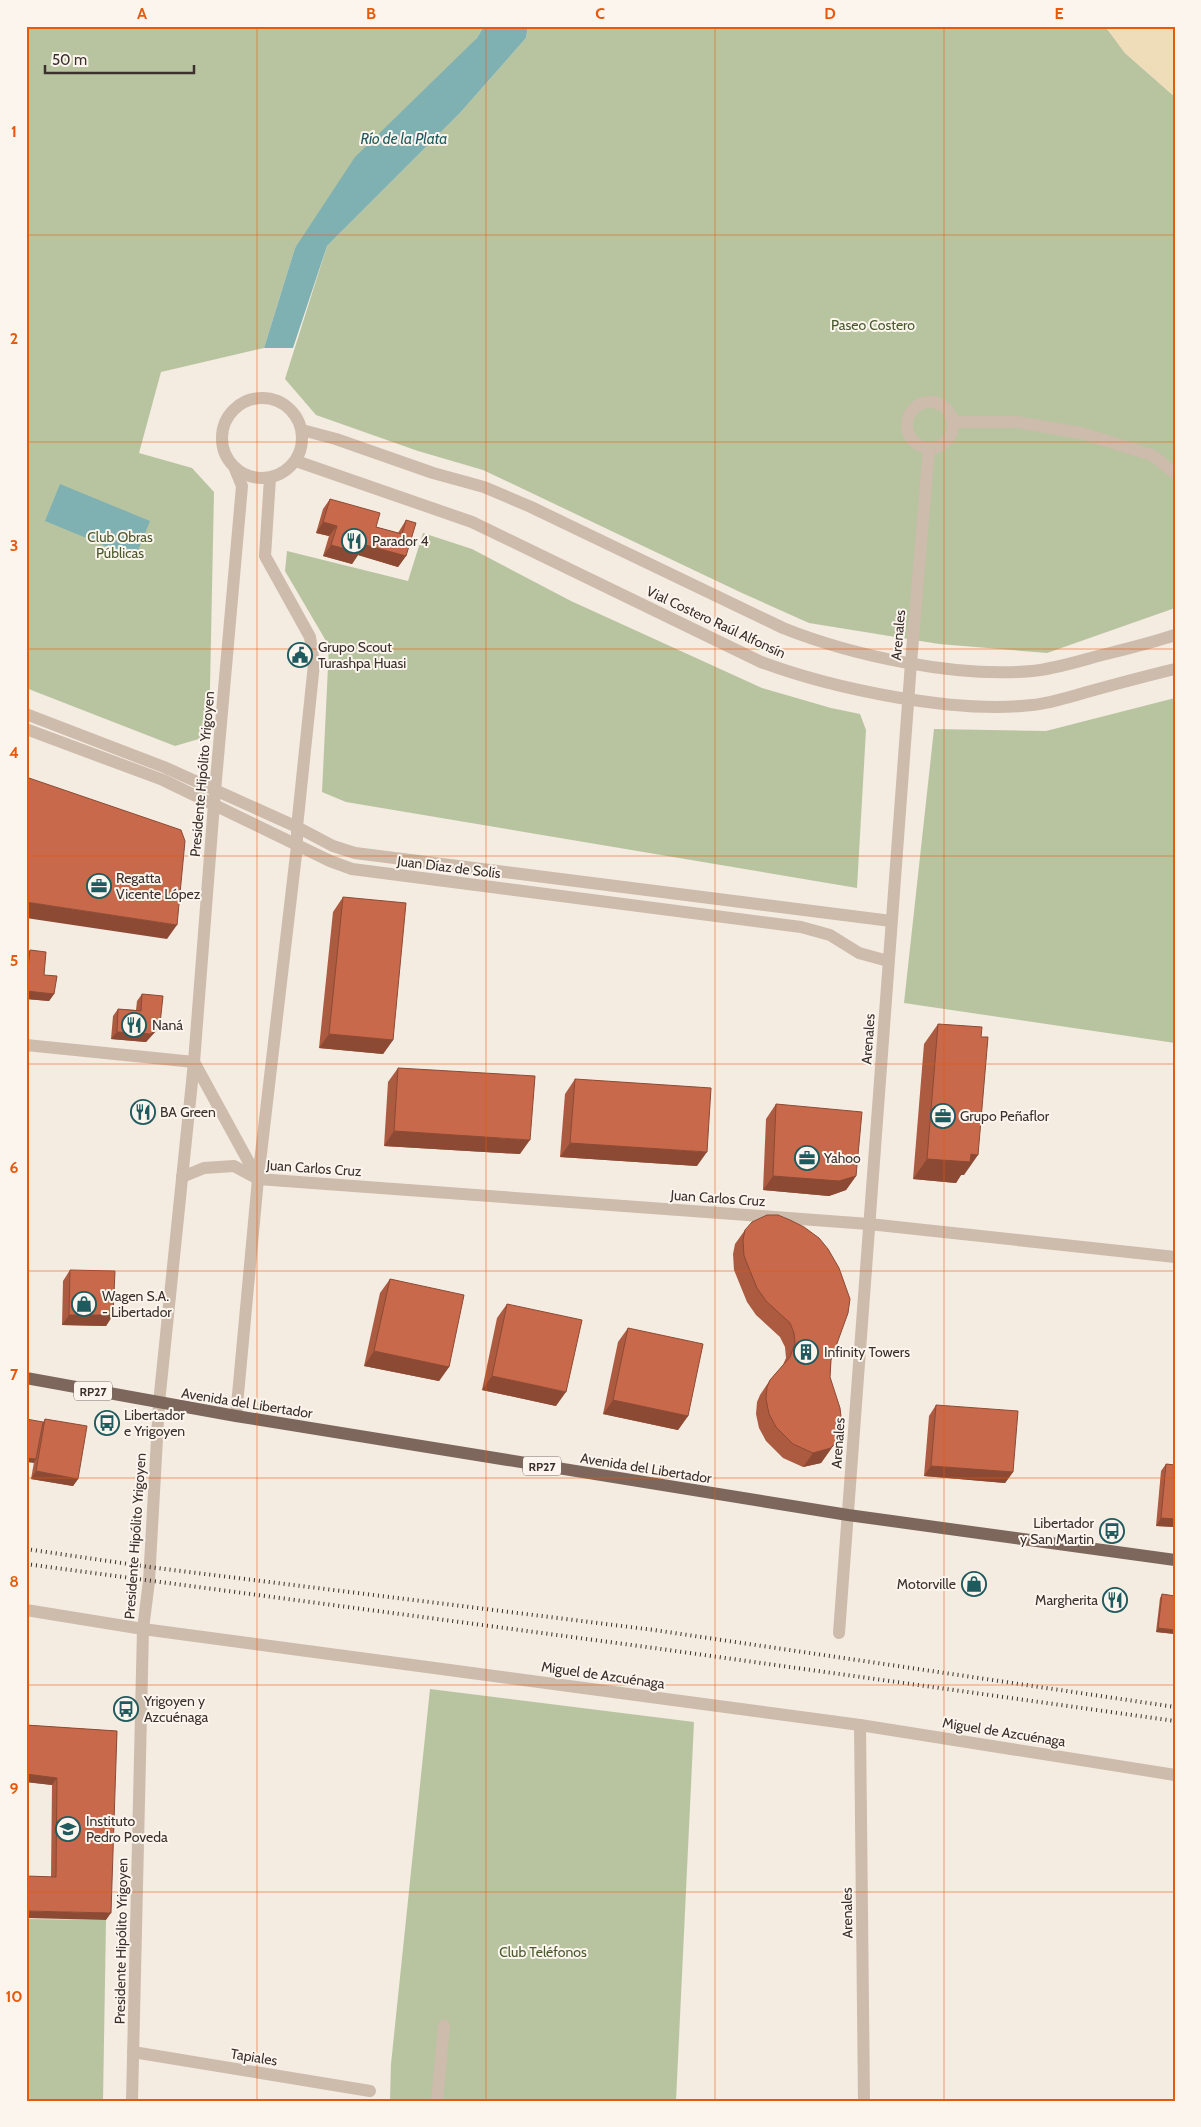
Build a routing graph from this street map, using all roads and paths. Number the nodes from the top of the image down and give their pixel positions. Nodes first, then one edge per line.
1 (954, 422) junction
2 (302, 430) junction
3 (929, 448) junction
4 (296, 461) junction
5 (235, 469) junction
6 (1175, 473) edge
7 (270, 478) junction
8 (1175, 635) edge
9 (911, 663) junction
10 (1175, 669) edge
11 (908, 698) junction
12 (26, 714) edge
13 (26, 729) edge
14 (216, 791) junction
15 (214, 804) junction
16 (297, 827) junction
17 (297, 846) junction
18 (891, 921) junction
19 (888, 961) junction
20 (26, 1045) edge
21 (194, 1062) junction
22 (182, 1178) junction
23 (258, 1179) junction
24 (869, 1224) junction
25 (1175, 1257) edge
26 (26, 1378) edge
27 (159, 1403) junction
28 (236, 1416) junction
29 (848, 1515) junction
30 (1175, 1560) edge
31 (26, 1610) edge
32 (143, 1629) junction
33 (839, 1633) dead end
34 (860, 1725) junction
35 (1175, 1775) edge
36 (444, 2026) dead end
37 (133, 2052) junction
38 (370, 2091) dead end
39 (132, 2101) edge
40 (437, 2101) edge
41 (864, 2101) edge

1 - 3 street
1 - 3 street
1 - 6 street
2 - 4 street
2 - 5 street
2 - 9 street, Vial Costero Raúl Alfonsín
3 - 9 street, Arenales
4 - 7 street
4 - 11 street, Vial Costero Raúl Alfonsín
5 - 7 street
5 - 14 street, Presidente Hipólito Yrigoyen
7 - 16 street
8 - 9 street, Vial Costero Raúl Alfonsín
9 - 11 street, Arenales
10 - 11 street, Vial Costero Raúl Alfonsín
11 - 18 street, Arenales
12 - 14 street, Juan Díaz de Solís
13 - 15 street, Juan Díaz de Solís
14 - 15 street, Presidente Hipólito Yrigoyen
14 - 16 street, Juan Díaz de Solís
15 - 17 street, Juan Díaz de Solís
15 - 21 street, Presidente Hipólito Yrigoyen
16 - 17 street
16 - 18 street, Juan Díaz de Solís
17 - 19 street, Juan Díaz de Solís
17 - 23 street
18 - 19 street, Arenales
19 - 24 street, Arenales
20 - 21 street
21 - 22 street, Presidente Hipólito Yrigoyen
21 - 23 street, Juan Carlos Cruz
22 - 23 street, Juan Carlos Cruz
22 - 27 street, Presidente Hipólito Yrigoyen
23 - 24 street, Juan Carlos Cruz
23 - 28 street
24 - 25 street, Juan Carlos Cruz
24 - 29 street, Arenales
26 - 27 main road, Avenida del Libertador / RP27
27 - 28 main road, Avenida del Libertador / RP27
27 - 32 street, Presidente Hipólito Yrigoyen
28 - 29 main road, Avenida del Libertador / RP27
29 - 30 main road, Avenida del Libertador / RP27
29 - 33 street, Arenales
31 - 32 street, Miguel de Azcuénaga
32 - 34 street, Miguel de Azcuénaga
32 - 37 street, Presidente Hipólito Yrigoyen
34 - 35 street, Miguel de Azcuénaga
34 - 41 street, Arenales
36 - 40 street
37 - 38 street, Tapiales
37 - 39 street, Presidente Hipólito Yrigoyen

